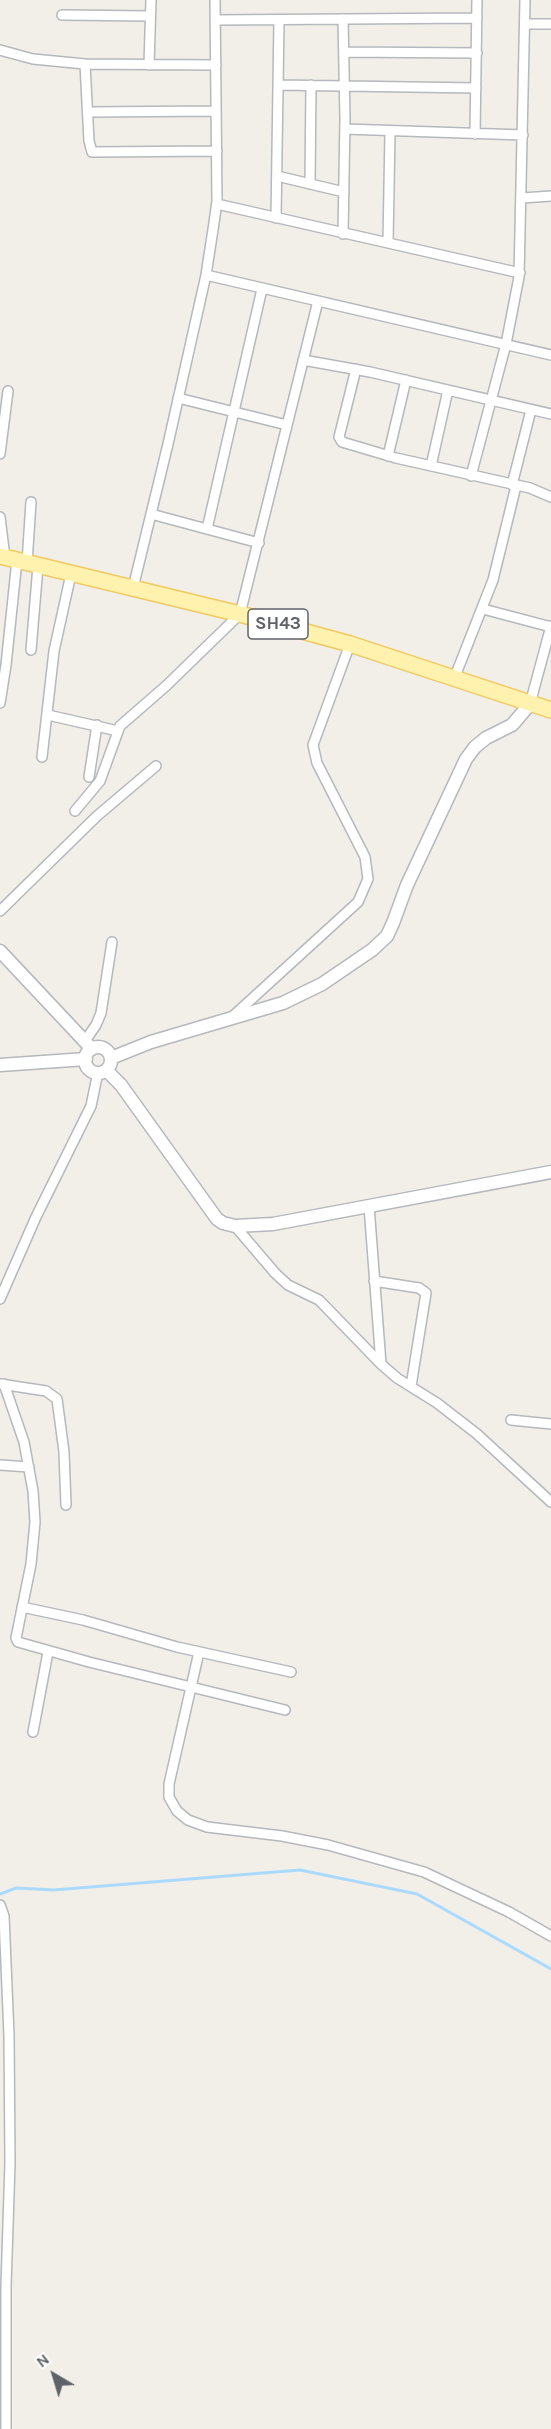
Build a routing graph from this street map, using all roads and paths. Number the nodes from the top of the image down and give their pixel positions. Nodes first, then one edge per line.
1 (151, 0) edge
2 (215, 0) edge
3 (477, 0) edge
4 (525, 0) edge
5 (62, 15) dead end
6 (150, 16) junction
7 (477, 18) junction
8 (343, 19) junction
9 (215, 20) junction
10 (279, 20) junction
11 (525, 24) junction
12 (551, 24) edge
13 (0, 51) edge
14 (344, 52) junction
15 (477, 52) junction
16 (85, 64) junction
17 (149, 65) junction
18 (216, 65) junction
19 (278, 85) junction
20 (311, 85) junction
21 (345, 86) junction
22 (476, 88) junction
23 (216, 111) junction
24 (88, 112) junction
25 (345, 129) junction
26 (390, 132) junction
27 (475, 134) junction
28 (523, 135) junction
29 (217, 151) junction
30 (277, 176) junction
31 (310, 184) junction
32 (344, 192) junction
33 (551, 196) edge
34 (522, 198) junction
35 (216, 204) junction
36 (276, 218) junction
37 (343, 234) junction
38 (388, 242) junction
39 (520, 273) junction
40 (206, 275) junction
41 (262, 289) junction
42 (318, 301) junction
43 (506, 344) junction
44 (551, 354) edge
45 (303, 360) junction
46 (356, 369) junction
47 (406, 380) junction
48 (448, 390) junction
49 (8, 392) dead end
50 (178, 398) junction
51 (491, 400) junction
52 (531, 410) junction
53 (234, 412) junction
54 (551, 414) edge
55 (287, 425) junction
56 (0, 454) edge
57 (388, 456) junction
58 (430, 466) junction
59 (471, 476) junction
60 (514, 485) junction
61 (551, 497) edge
62 (31, 502) dead end
63 (151, 514) junction
64 (0, 517) edge
65 (207, 529) junction
66 (259, 543) junction
67 (17, 561) edge
68 (71, 574) junction
69 (133, 588) junction
70 (483, 609) junction
71 (240, 614) junction
72 (551, 627) edge
73 (350, 644) junction
74 (32, 651) dead end
75 (454, 679) junction
76 (0, 703) edge
77 (530, 704) junction
78 (551, 710) edge
79 (48, 715) junction
80 (97, 725) junction
81 (118, 731) junction
82 (42, 758) dead end
83 (156, 766) dead end
84 (89, 777) dead end
85 (75, 811) dead end
86 (0, 911) edge
87 (112, 942) dead end
88 (0, 951) edge
89 (228, 1021) junction
90 (88, 1049) junction
91 (0, 1065) edge
92 (105, 1067) junction
93 (551, 1172) edge
94 (369, 1206) junction
95 (235, 1226) junction
96 (374, 1281) junction
97 (1, 1293) edge
98 (381, 1364) junction
99 (2, 1384) edge
100 (411, 1386) junction
101 (510, 1420) dead end
102 (551, 1424) edge
103 (0, 1466) edge
104 (29, 1467) junction
105 (551, 1502) edge
106 (66, 1505) dead end
107 (22, 1607) junction
108 (48, 1652) junction
109 (199, 1652) junction
110 (291, 1672) dead end
111 (192, 1688) junction
112 (285, 1710) dead end
113 (33, 1732) dead end
114 (0, 1905) edge
115 (551, 1936) edge
116 (6, 2429) edge

1 - 6 street
2 - 9 street
3 - 7 street
4 - 11 street
5 - 6 street
6 - 17 street
7 - 8 street
7 - 15 street
8 - 10 street
8 - 14 street
9 - 10 street
9 - 18 street
10 - 19 street
11 - 12 street
11 - 28 street
13 - 16 street
14 - 15 street
14 - 21 street
15 - 22 street
16 - 17 street
16 - 24 street
17 - 18 street
18 - 23 street
19 - 20 street
19 - 30 street
20 - 21 street
20 - 31 street
21 - 22 street
21 - 25 street
22 - 27 street
23 - 24 street
23 - 29 street
24 - 29 street
25 - 26 street
25 - 32 street
26 - 27 street
26 - 38 street
27 - 28 street
28 - 34 street
29 - 35 street
30 - 31 street
30 - 36 street
31 - 32 street
32 - 37 street
33 - 34 street
34 - 39 street
35 - 36 street
35 - 40 street
36 - 37 street
37 - 38 street
38 - 39 street
39 - 43 street
40 - 41 street
40 - 50 street
41 - 42 street
41 - 53 street
42 - 43 street
42 - 45 street
43 - 44 street
43 - 51 street
45 - 46 street
45 - 55 street
46 - 47 street
46 - 57 street
47 - 48 street
47 - 57 street
48 - 51 street
48 - 58 street
49 - 56 street
50 - 53 street
50 - 63 street
51 - 52 street
51 - 59 street
52 - 54 street
52 - 60 street
53 - 55 street
53 - 65 street
55 - 66 street
57 - 58 street
58 - 59 street
59 - 60 street
60 - 61 street
60 - 70 street
62 - 67 street
63 - 65 street
63 - 69 street
64 - 67 street
65 - 66 street
66 - 71 street
67 - 68 main road, SH43
67 - 74 street
67 - 76 street
68 - 69 main road, SH43
68 - 79 street
69 - 71 main road, SH43
70 - 72 street
70 - 75 street
71 - 73 main road, SH43
71 - 81 street
72 - 77 street
73 - 75 main road, SH43
73 - 89 street
75 - 77 main road, SH43
77 - 78 main road, SH43
77 - 89 street
79 - 80 street
79 - 82 street
80 - 81 street
80 - 84 street
81 - 85 street
83 - 86 street
87 - 90 street
88 - 90 street
89 - 92 street
90 - 91 street
90 - 92 street
90 - 92 street
92 - 95 street
92 - 97 street
93 - 94 street
94 - 95 street
94 - 96 street
95 - 98 street
96 - 98 street
96 - 100 street
98 - 100 street
99 - 104 street
99 - 106 street
100 - 105 street
101 - 102 street
103 - 104 street
104 - 107 street
107 - 108 street
107 - 109 street
108 - 111 street
108 - 113 street
109 - 110 street
109 - 111 street
111 - 112 street
111 - 115 street
114 - 116 street

